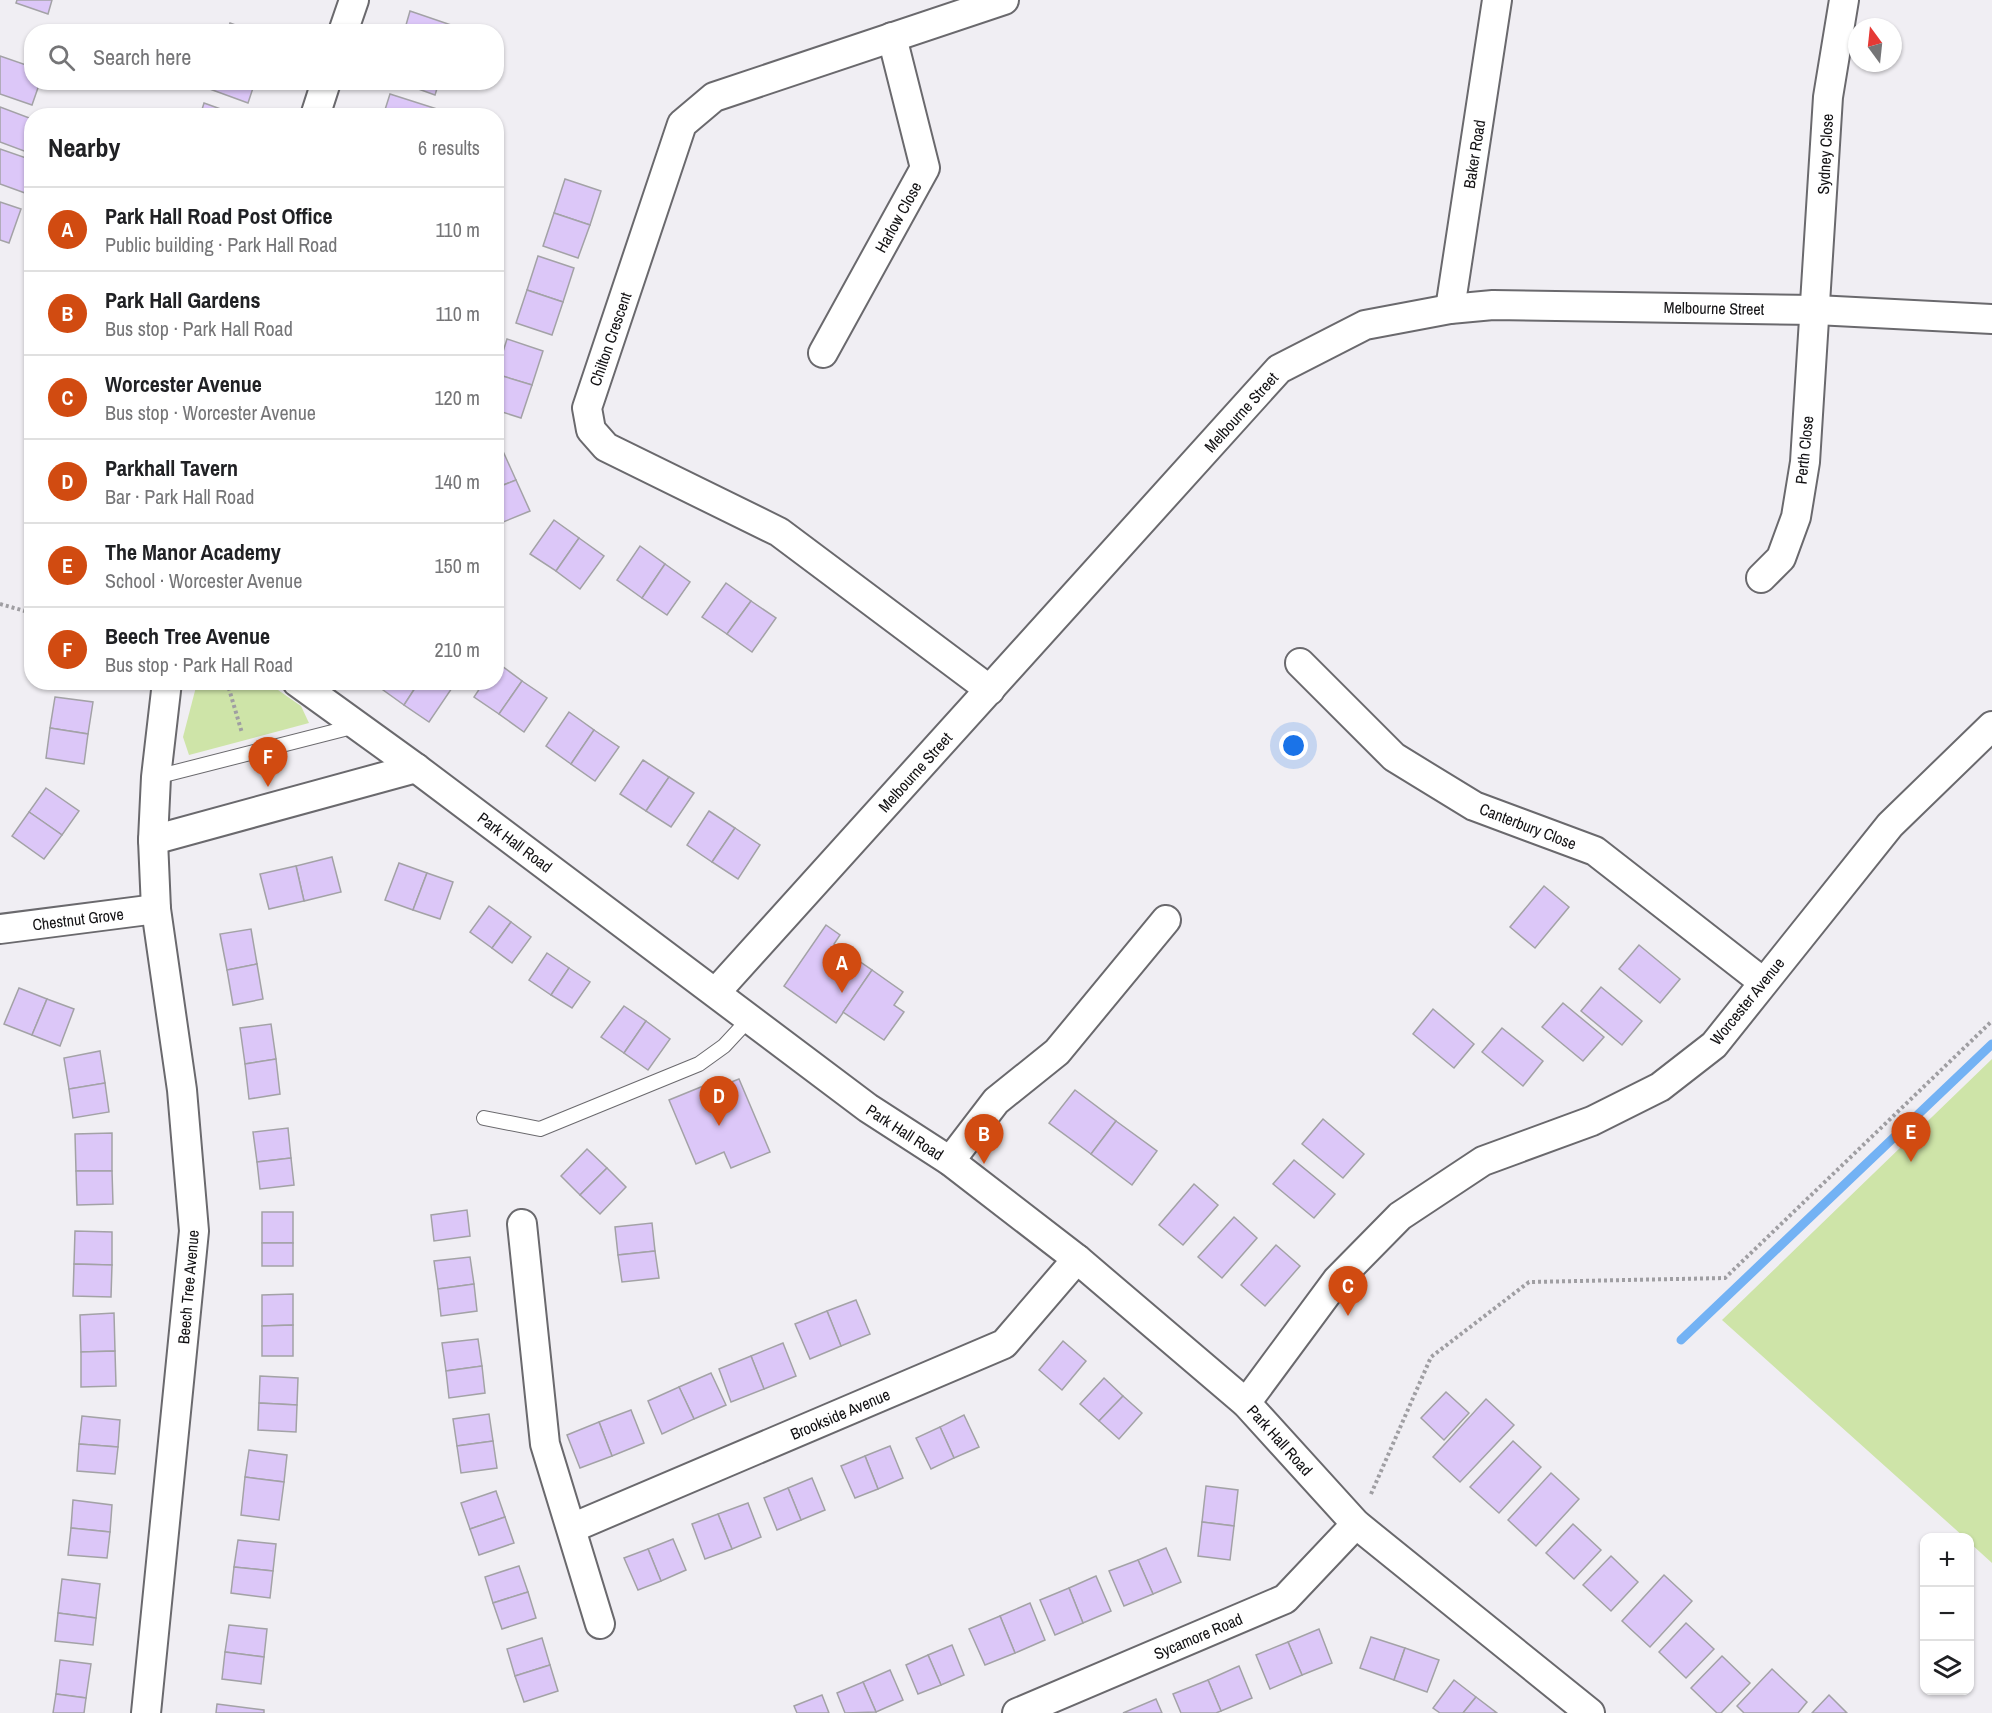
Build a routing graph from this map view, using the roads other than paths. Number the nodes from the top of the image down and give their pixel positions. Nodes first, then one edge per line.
1 (354, 0) edge
2 (1004, 0) edge
3 (1497, 0) edge
4 (1844, 0) edge
5 (346, 24) edge
6 (892, 37) junction
7 (323, 90) edge
8 (318, 108) edge
9 (1450, 309) junction
10 (1816, 310) junction
11 (1992, 319) edge
12 (823, 353) dead end
13 (1761, 578) dead end
14 (1300, 663) dead end
15 (166, 690) edge
16 (308, 690) edge
17 (990, 690) junction
18 (358, 725) junction
19 (1992, 726) edge
20 (417, 768) junction
21 (156, 777) junction
22 (153, 840) junction
23 (156, 909) junction
24 (1166, 920) dead end
25 (0, 929) edge
26 (1763, 982) junction
27 (716, 992) junction
28 (750, 1018) junction
29 (484, 1118) dead end
30 (950, 1161) junction
31 (522, 1224) dead end
32 (1077, 1259) junction
33 (1246, 1403) junction
34 (1356, 1524) junction
35 (572, 1528) junction
36 (600, 1624) dead end
37 (146, 1713) edge
38 (1017, 1713) edge
39 (1590, 1713) edge

1 - 5 street
2 - 6 street, Chilton Crescent
3 - 9 street, Baker Road
4 - 10 street, Sydney Close
6 - 12 street, Harlow Close
6 - 17 street, Chilton Crescent
7 - 8 street
9 - 10 street, Melbourne Street
9 - 17 street, Melbourne Street
10 - 11 street, Melbourne Street
10 - 13 street, Perth Close
14 - 26 street, Canterbury Close
15 - 21 street, Beech Tree Avenue
16 - 18 street, Park Hall Road
17 - 27 street, Melbourne Street
18 - 20 street, Park Hall Road
18 - 21 lane
19 - 26 street, Worcester Avenue
20 - 22 street
20 - 27 street, Park Hall Road
21 - 22 street, Beech Tree Avenue
22 - 23 street, Beech Tree Avenue
23 - 25 street, Chestnut Grove
23 - 37 street, Beech Tree Avenue
24 - 30 street
26 - 33 street, Worcester Avenue
27 - 28 street, Park Hall Road
28 - 29 lane
28 - 30 street, Park Hall Road
30 - 32 street, Park Hall Road
31 - 35 street
32 - 33 street, Park Hall Road
32 - 35 street, Brookside Avenue
33 - 34 street, Park Hall Road
34 - 38 street, Sycamore Road
34 - 39 street, Park Hall Road
35 - 36 street

